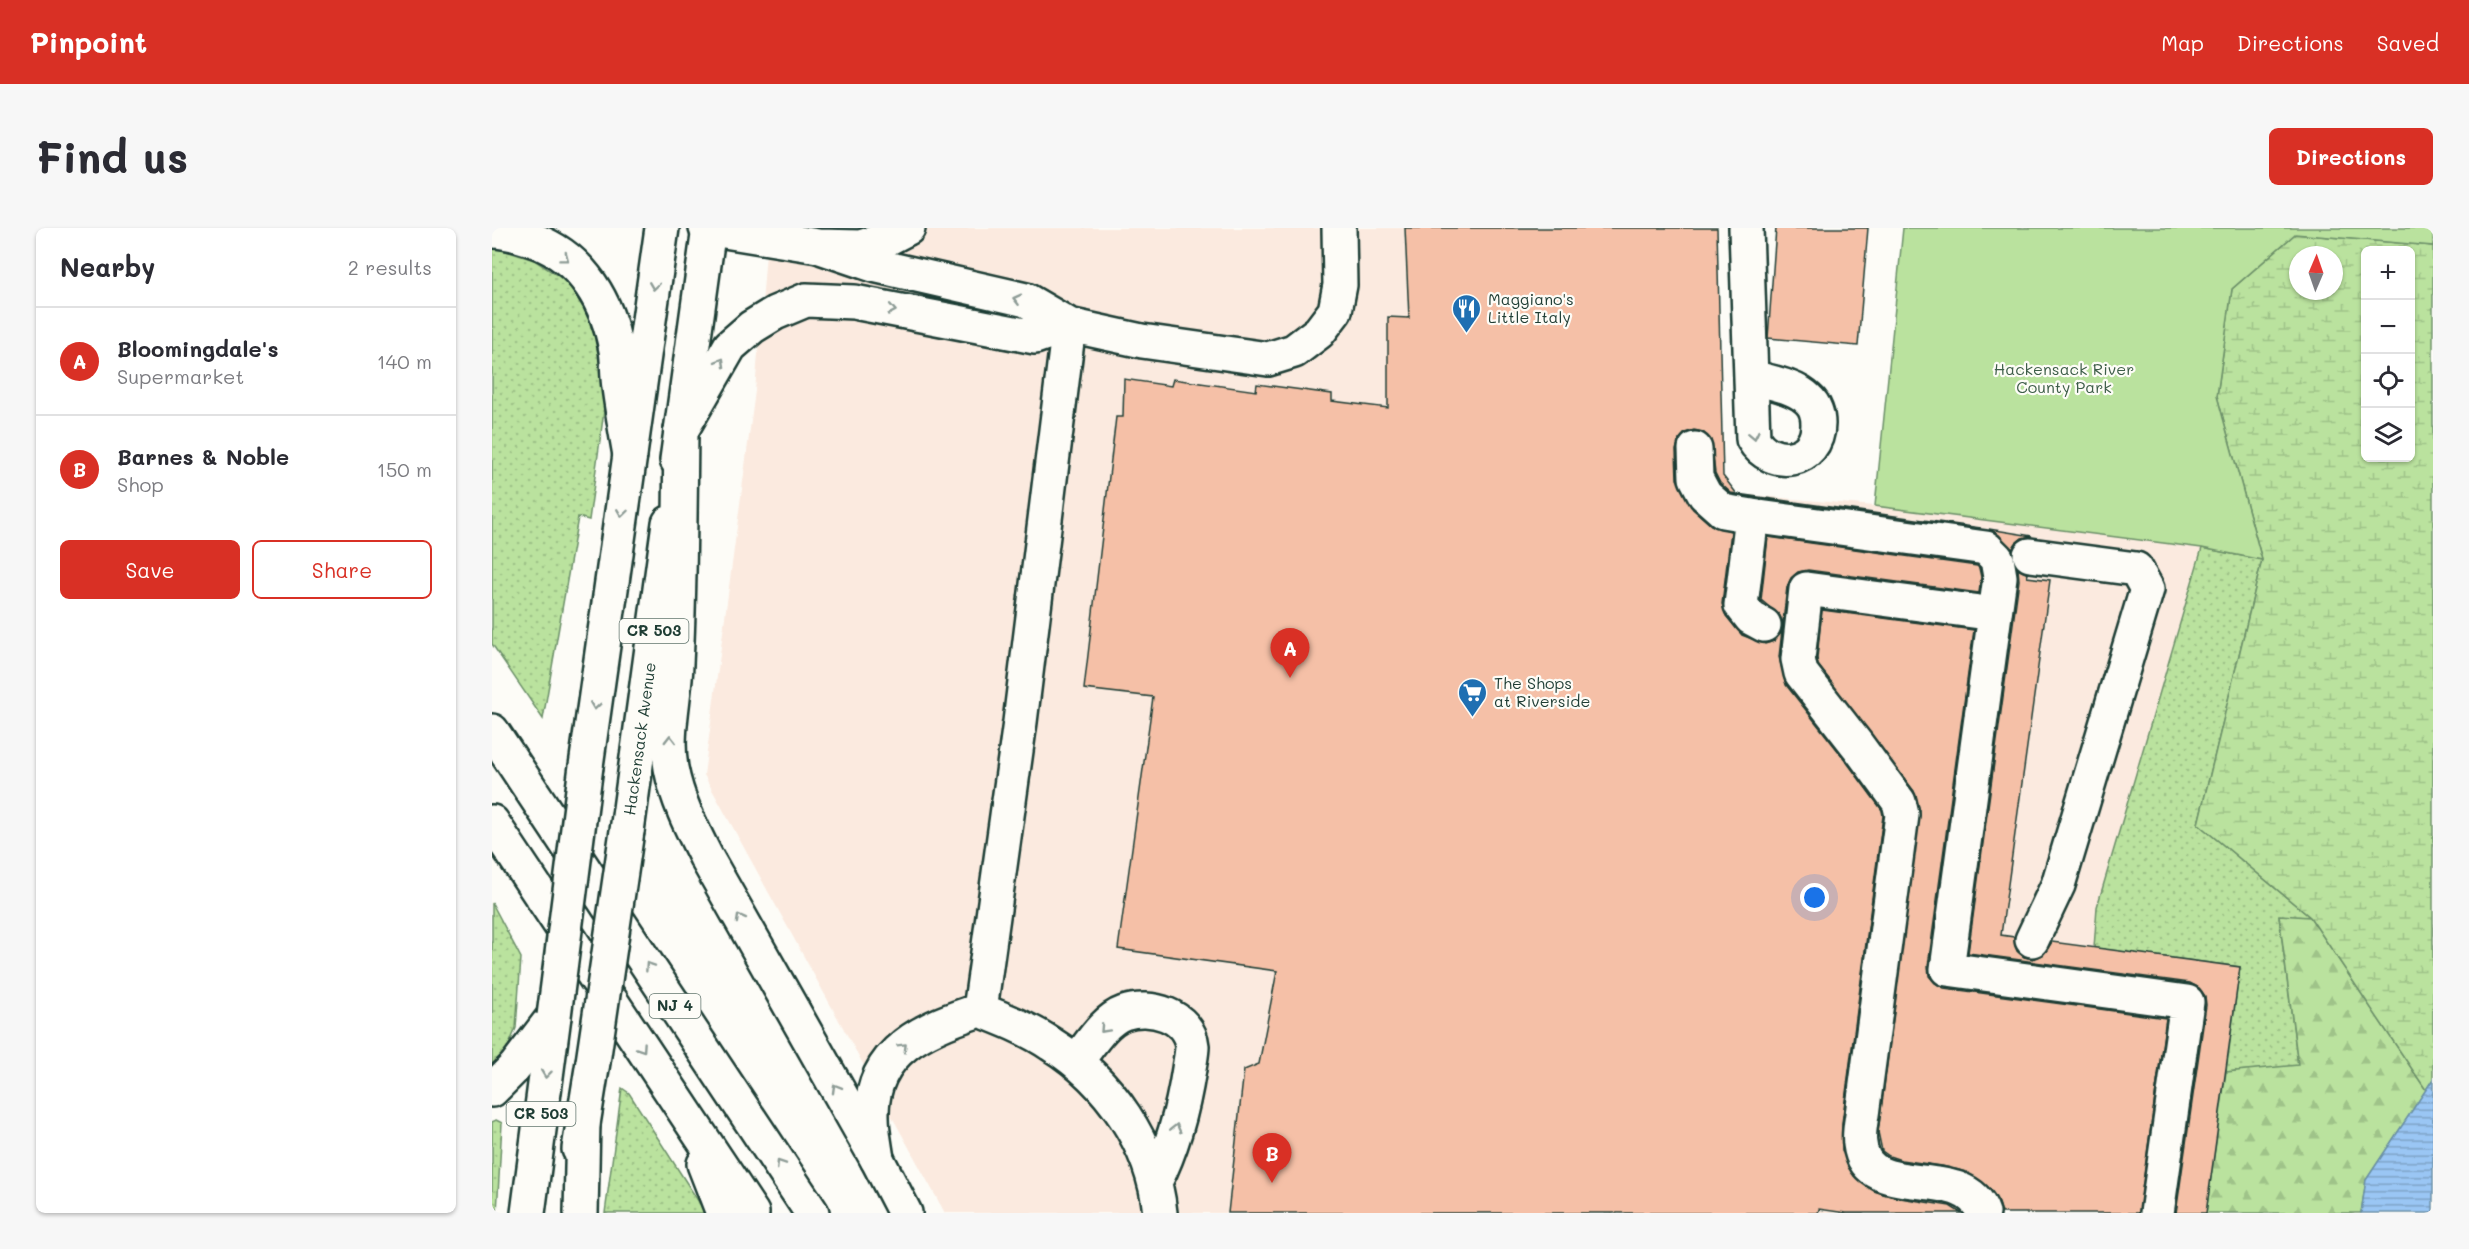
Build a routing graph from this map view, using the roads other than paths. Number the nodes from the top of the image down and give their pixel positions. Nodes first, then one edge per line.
1 (662, 228) edge
2 (708, 228) edge
3 (908, 228) edge
4 (1339, 228) edge
5 (1746, 228) edge
6 (492, 231) edge
7 (818, 246) junction
8 (1069, 325) junction
9 (1751, 377) dead end
10 (681, 431) junction
11 (1695, 449) dead end
12 (630, 455) junction
13 (1752, 516) junction
14 (2030, 555) dead end
15 (1995, 614) junction
16 (1764, 625) dead end
17 (492, 731) edge
18 (492, 822) edge
19 (492, 838) edge
20 (517, 859) junction
21 (2032, 940) dead end
22 (980, 1010) junction
23 (554, 1016) junction
24 (1076, 1062) junction
25 (492, 1090) edge
26 (682, 1110) junction
27 (583, 1121) junction
28 (877, 1159) junction
29 (1158, 1198) edge
30 (528, 1213) edge
31 (569, 1213) edge
32 (581, 1213) edge
33 (723, 1213) edge
34 (752, 1213) edge
35 (812, 1213) edge
36 (905, 1213) edge
37 (1983, 1213) edge
38 (2157, 1213) edge

1 -> 12 main road, CR 503
2 - 7 main road
2 - 10 main road, Hackensack Avenue / CR 503
3 - 7 main road
4 - 8 main road
5 - 9 main road
6 -> 12 main road
8 -> 7 main road
10 -> 8 main road
8 - 22 main road
10 - 27 main road, Hackensack Avenue / CR 503, bridge
28 -> 10 main road
11 - 13 main road
12 -> 23 main road, CR 503, bridge
13 - 15 main road
13 - 16 main road
14 - 21 main road
15 - 37 main road
15 - 38 main road
35 -> 17 main road, NJ 4
18 - 20 main road, NJ 4
19 - 20 main road
20 -> 26 main road, NJ 4
22 - 24 main road
28 -> 22 main road
23 - 25 main road
23 -> 30 main road, CR 503
24 - 29 main road
29 -> 24 main road
26 - 33 main road
26 - 34 main road, NJ 4
27 - 31 main road, Hackensack Avenue / CR 503
27 - 32 main road
28 - 36 main road

